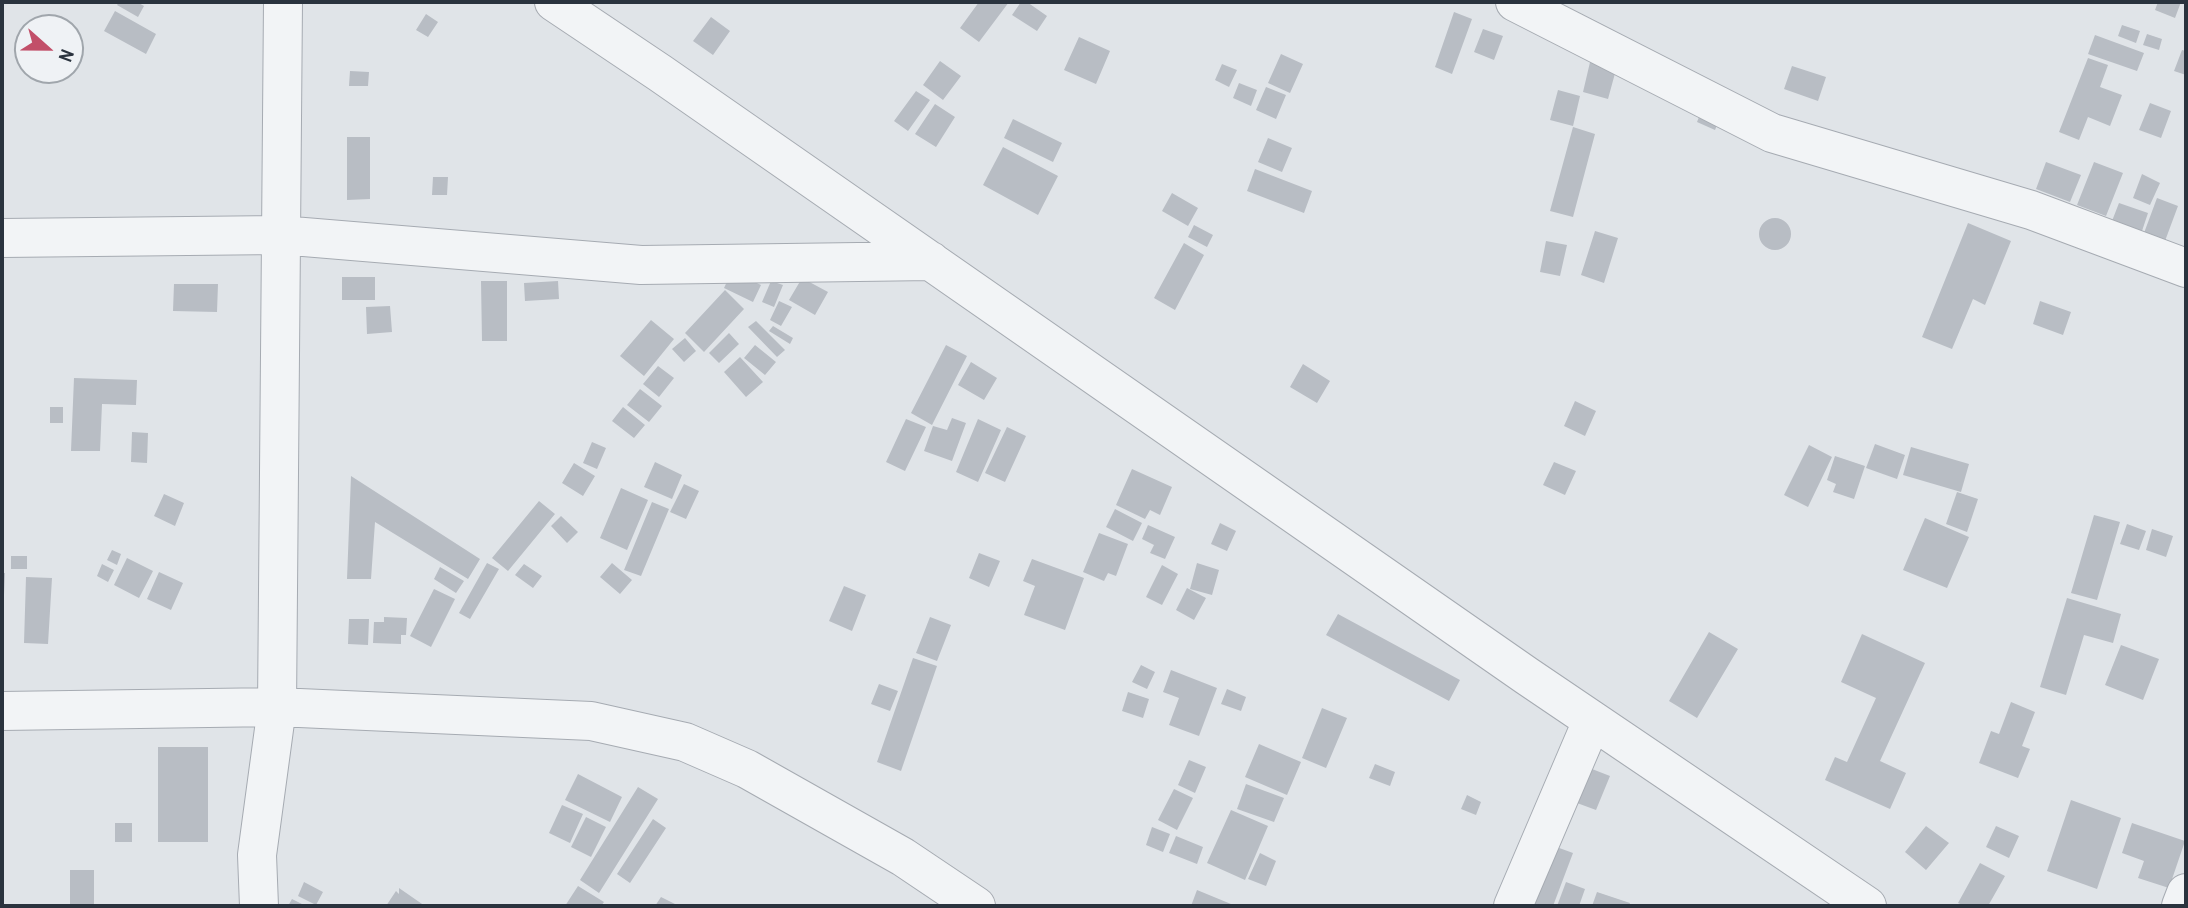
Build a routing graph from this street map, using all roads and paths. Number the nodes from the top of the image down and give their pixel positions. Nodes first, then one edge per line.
1 (284, 2) edge
2 (554, 2) edge
3 (1515, 2) edge
4 (280, 235) junction
5 (2, 238) edge
6 (931, 261) junction
7 (2186, 268) edge
8 (277, 707) junction
9 (2, 711) edge
10 (1592, 721) junction
11 (2186, 893) edge
12 (259, 906) edge
13 (976, 906) edge
14 (1513, 906) edge
15 (1867, 906) edge
16 (2181, 906) edge

1 - 4 street
2 - 6 street
3 - 7 street
4 - 5 street
4 - 6 street
4 - 8 street
6 - 10 street
8 - 9 street
8 - 12 street
8 - 13 street
10 - 14 street
10 - 15 street
11 - 16 street

